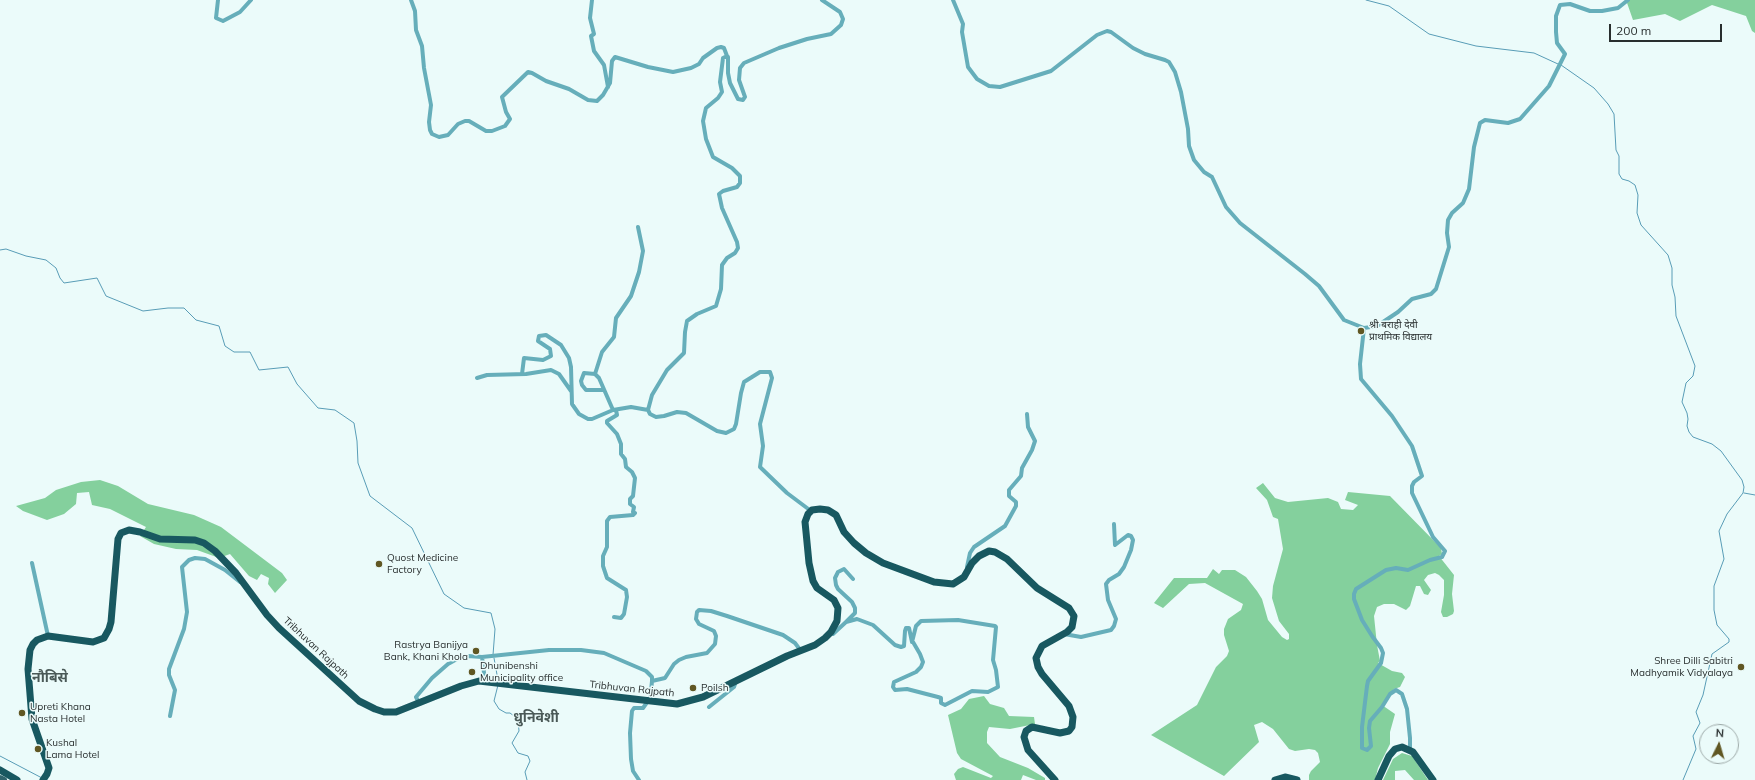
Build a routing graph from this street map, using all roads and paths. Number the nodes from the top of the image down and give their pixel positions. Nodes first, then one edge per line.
1 (218, 0) edge
2 (251, 0) edge
3 (411, 0) edge
4 (592, 0) edge
5 (822, 0) edge
6 (953, 0) edge
7 (1628, 0) edge
8 (727, 56) junction
9 (608, 87) junction
10 (638, 227) dead end
11 (1364, 328) junction
12 (522, 374) junction
13 (595, 374) junction
14 (476, 378) dead end
15 (604, 390) junction
16 (571, 393) junction
17 (614, 410) junction
18 (648, 410) junction
19 (1027, 414) dead end
20 (811, 511) junction
21 (1114, 524) dead end
22 (32, 563) dead end
23 (966, 575) junction
24 (853, 579) dead end
25 (244, 585) junction
26 (614, 617) dead end
27 (846, 622) junction
28 (1064, 634) junction
29 (48, 636) junction
30 (913, 642) junction
31 (815, 645) junction
32 (801, 651) junction
33 (482, 657) junction
34 (736, 680) junction
35 (485, 681) junction
36 (652, 682) junction
37 (649, 701) junction
38 (419, 703) junction
39 (709, 707) dead end
40 (170, 716) dead end
41 (1410, 750) junction
42 (0, 770) edge
43 (45, 777) edge
44 (0, 778) edge
45 (4, 780) edge
46 (17, 780) edge
47 (639, 780) edge
48 (1055, 780) edge
49 (1276, 780) edge
50 (1297, 780) edge
51 (1378, 780) edge
52 (1433, 780) edge

1 - 2 street
3 - 9 street
4 - 9 street
5 - 8 street
6 - 11 street
7 - 11 street
8 - 9 street
8 - 18 street
10 - 13 street
11 - 41 street
12 - 14 street
12 - 16 street
12 - 16 street
13 - 15 street
13 - 15 street
15 - 17 street
16 - 17 street
17 - 18 street
17 - 26 street
18 - 20 street
19 - 23 street
20 - 23 highway
20 - 31 highway, Tribhuvan Rajpath
21 - 28 street
22 - 29 street
23 - 28 highway
24 - 27 street
25 - 29 highway, Tribhuvan Rajpath
25 - 38 highway, Tribhuvan Rajpath
25 - 40 street
27 - 30 street
27 - 31 street
28 - 48 highway
29 - 43 highway
30 - 30 street
31 - 32 highway, Tribhuvan Rajpath
32 - 34 highway, Tribhuvan Rajpath
32 - 36 street
33 - 35 street
33 - 36 street
33 - 38 street
34 - 37 highway, Tribhuvan Rajpath
34 - 39 street
35 - 37 highway, Tribhuvan Rajpath
35 - 38 highway, Tribhuvan Rajpath
36 - 37 street
37 - 47 street
41 - 51 highway
41 - 52 highway
42 - 46 highway
44 - 45 main road
49 - 50 highway

